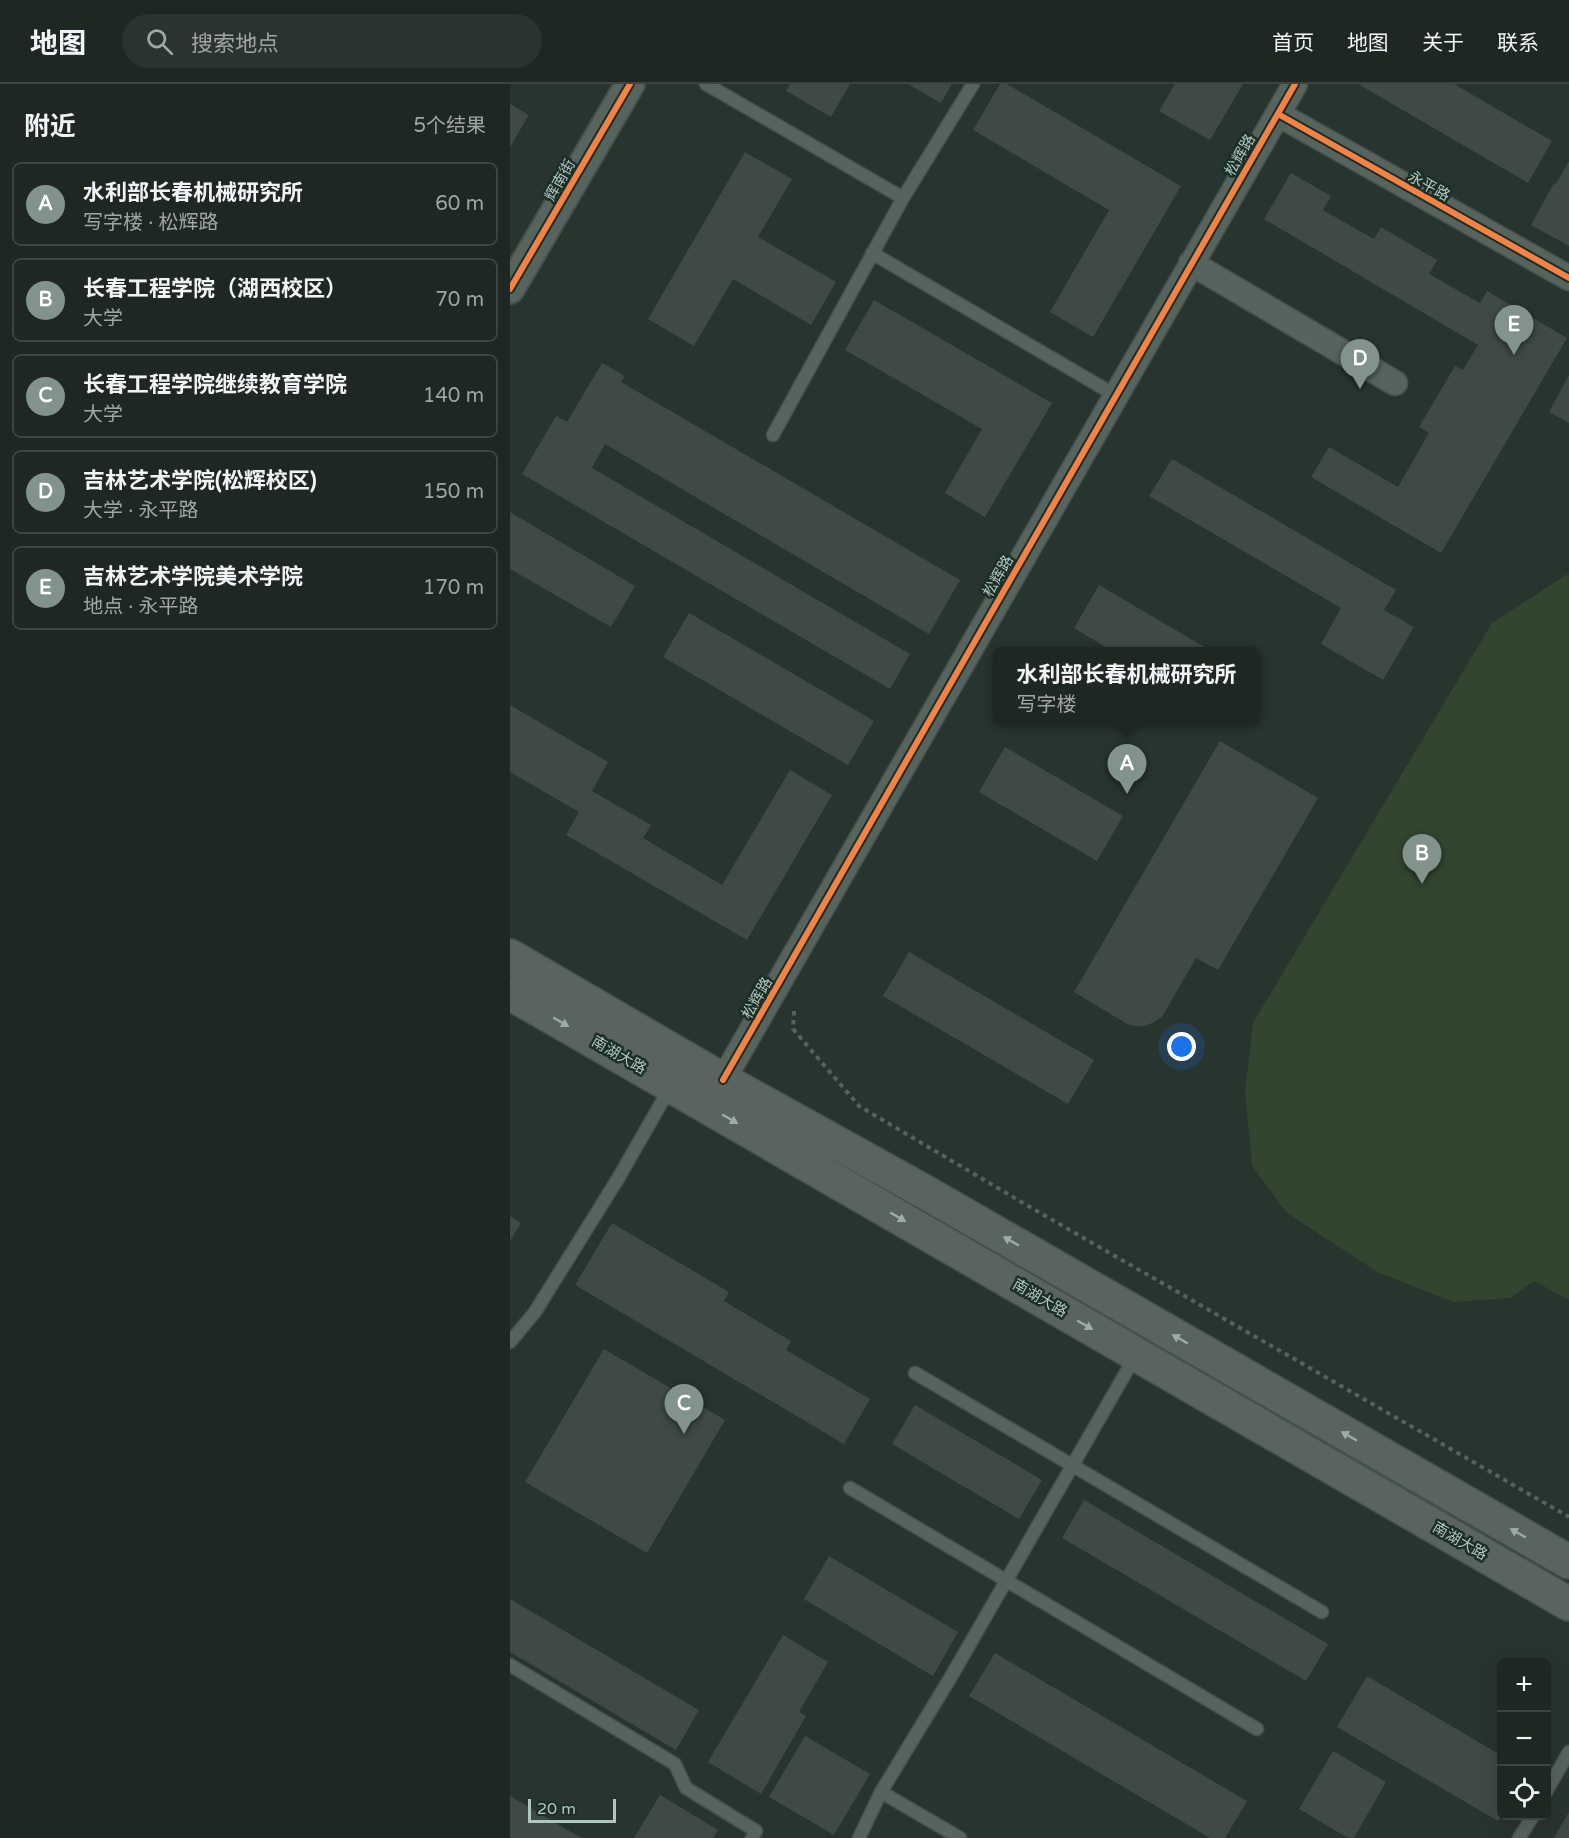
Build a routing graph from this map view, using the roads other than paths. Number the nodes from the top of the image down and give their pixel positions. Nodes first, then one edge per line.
1 (630, 84) edge
2 (706, 84) edge
3 (973, 84) edge
4 (1294, 84) edge
5 (1278, 114) junction
6 (903, 198) junction
7 (872, 253) junction
8 (1191, 263) junction
9 (1569, 278) edge
10 (510, 289) edge
11 (1395, 383) dead end
12 (1115, 395) junction
13 (772, 435) dead end
14 (510, 956) edge
15 (510, 993) edge
16 (723, 1080) junction
17 (671, 1085) junction
18 (510, 1342) edge
19 (1137, 1354) junction
20 (915, 1373) dead end
21 (1073, 1465) junction
22 (850, 1488) dead end
23 (1569, 1562) edge
24 (1007, 1581) junction
25 (1569, 1604) edge
26 (1322, 1612) dead end
27 (510, 1665) edge
28 (1257, 1729) dead end
29 (1569, 1752) edge
30 (1551, 1783) edge
31 (880, 1792) junction
32 (1530, 1820) edge
33 (752, 1838) edge
34 (859, 1838) edge
35 (960, 1838) edge
36 (1519, 1838) edge

1 - 10 street, 辉南街
2 - 6 lane
3 - 6 lane
4 - 5 street, 松辉路
5 - 8 street, 松辉路
5 - 9 street, 永平路
6 - 7 lane
7 - 12 lane
7 - 13 lane
8 - 11 street
8 - 12 street, 松辉路
12 - 16 street, 松辉路
14 - 16 main road, 南湖大路
15 -> 17 main road, 南湖大路
23 -> 16 main road, 南湖大路
17 - 18 lane
17 -> 19 main road, 南湖大路
19 - 21 lane
19 - 25 main road, 南湖大路
20 - 21 lane
21 - 24 lane
21 - 26 lane
22 - 24 lane
24 - 28 lane
24 - 31 lane
27 - 33 lane
29 - 30 lane
31 - 34 lane
31 - 35 lane
32 - 36 lane

